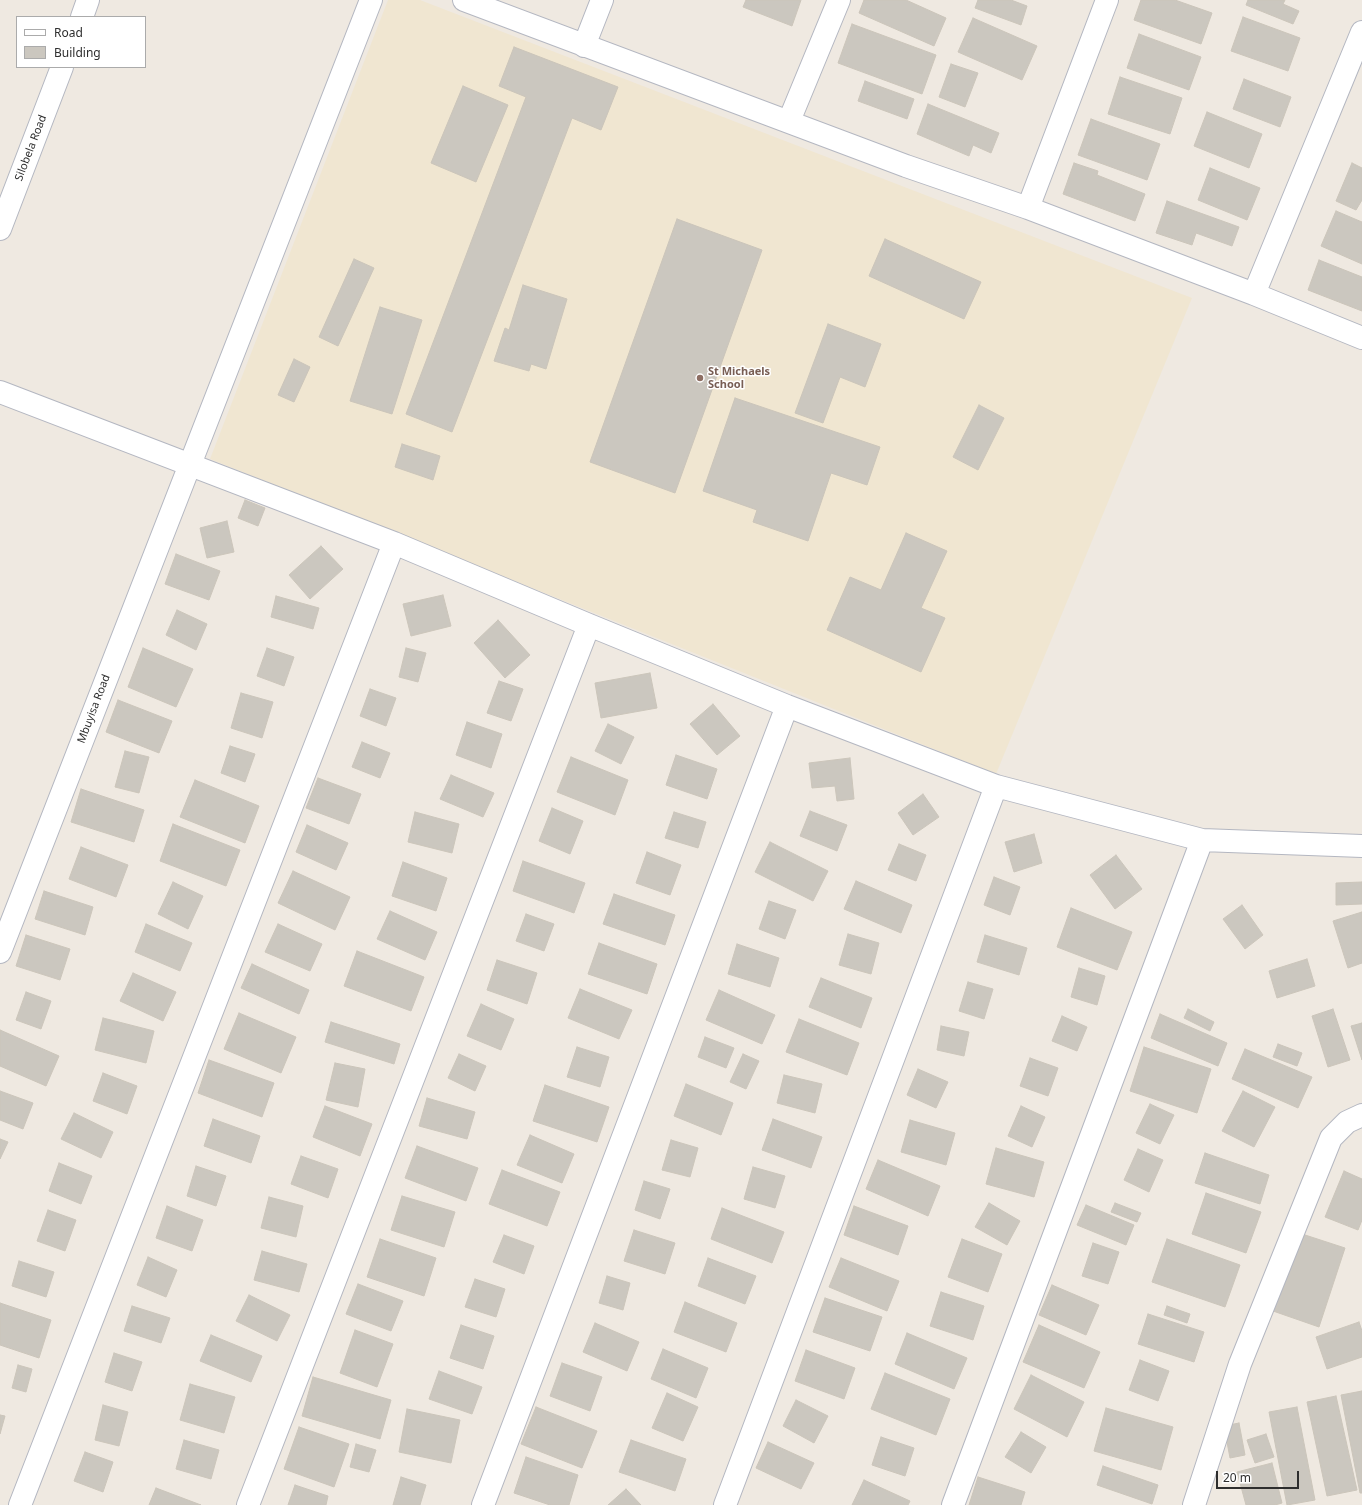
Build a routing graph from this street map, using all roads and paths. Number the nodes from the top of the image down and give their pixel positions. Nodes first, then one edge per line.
1 (88, 0) edge
2 (371, 0) edge
3 (464, 0) edge
4 (602, 0) edge
5 (839, 0) edge
6 (1107, 0) edge
7 (82, 16) edge
8 (1362, 32) edge
9 (584, 46) junction
10 (62, 68) edge
11 (789, 121) junction
12 (1028, 208) junction
13 (0, 229) edge
14 (1254, 294) junction
15 (1362, 338) edge
16 (0, 392) edge
17 (189, 466) junction
18 (394, 543) junction
19 (589, 625) junction
20 (787, 706) junction
21 (996, 786) junction
22 (1202, 840) junction
23 (1362, 846) edge
24 (0, 952) edge
25 (1362, 1115) edge
26 (24, 1501) edge
27 (248, 1505) edge
28 (483, 1505) edge
29 (725, 1505) edge
30 (953, 1505) edge
31 (1194, 1505) edge

1 - 7 street
2 - 17 street, Mbuyisa Road
3 - 9 street
4 - 9 street
5 - 11 street
6 - 12 street
8 - 14 street
9 - 11 street
10 - 13 street, Silobela Road
11 - 12 street
12 - 14 street
14 - 15 street
16 - 17 street
17 - 18 street
17 - 24 street, Mbuyisa Road
18 - 19 street
18 - 26 street
19 - 20 street
19 - 27 street
20 - 21 street
20 - 28 street
21 - 22 street
21 - 29 street
22 - 23 street
22 - 30 street
25 - 31 street

